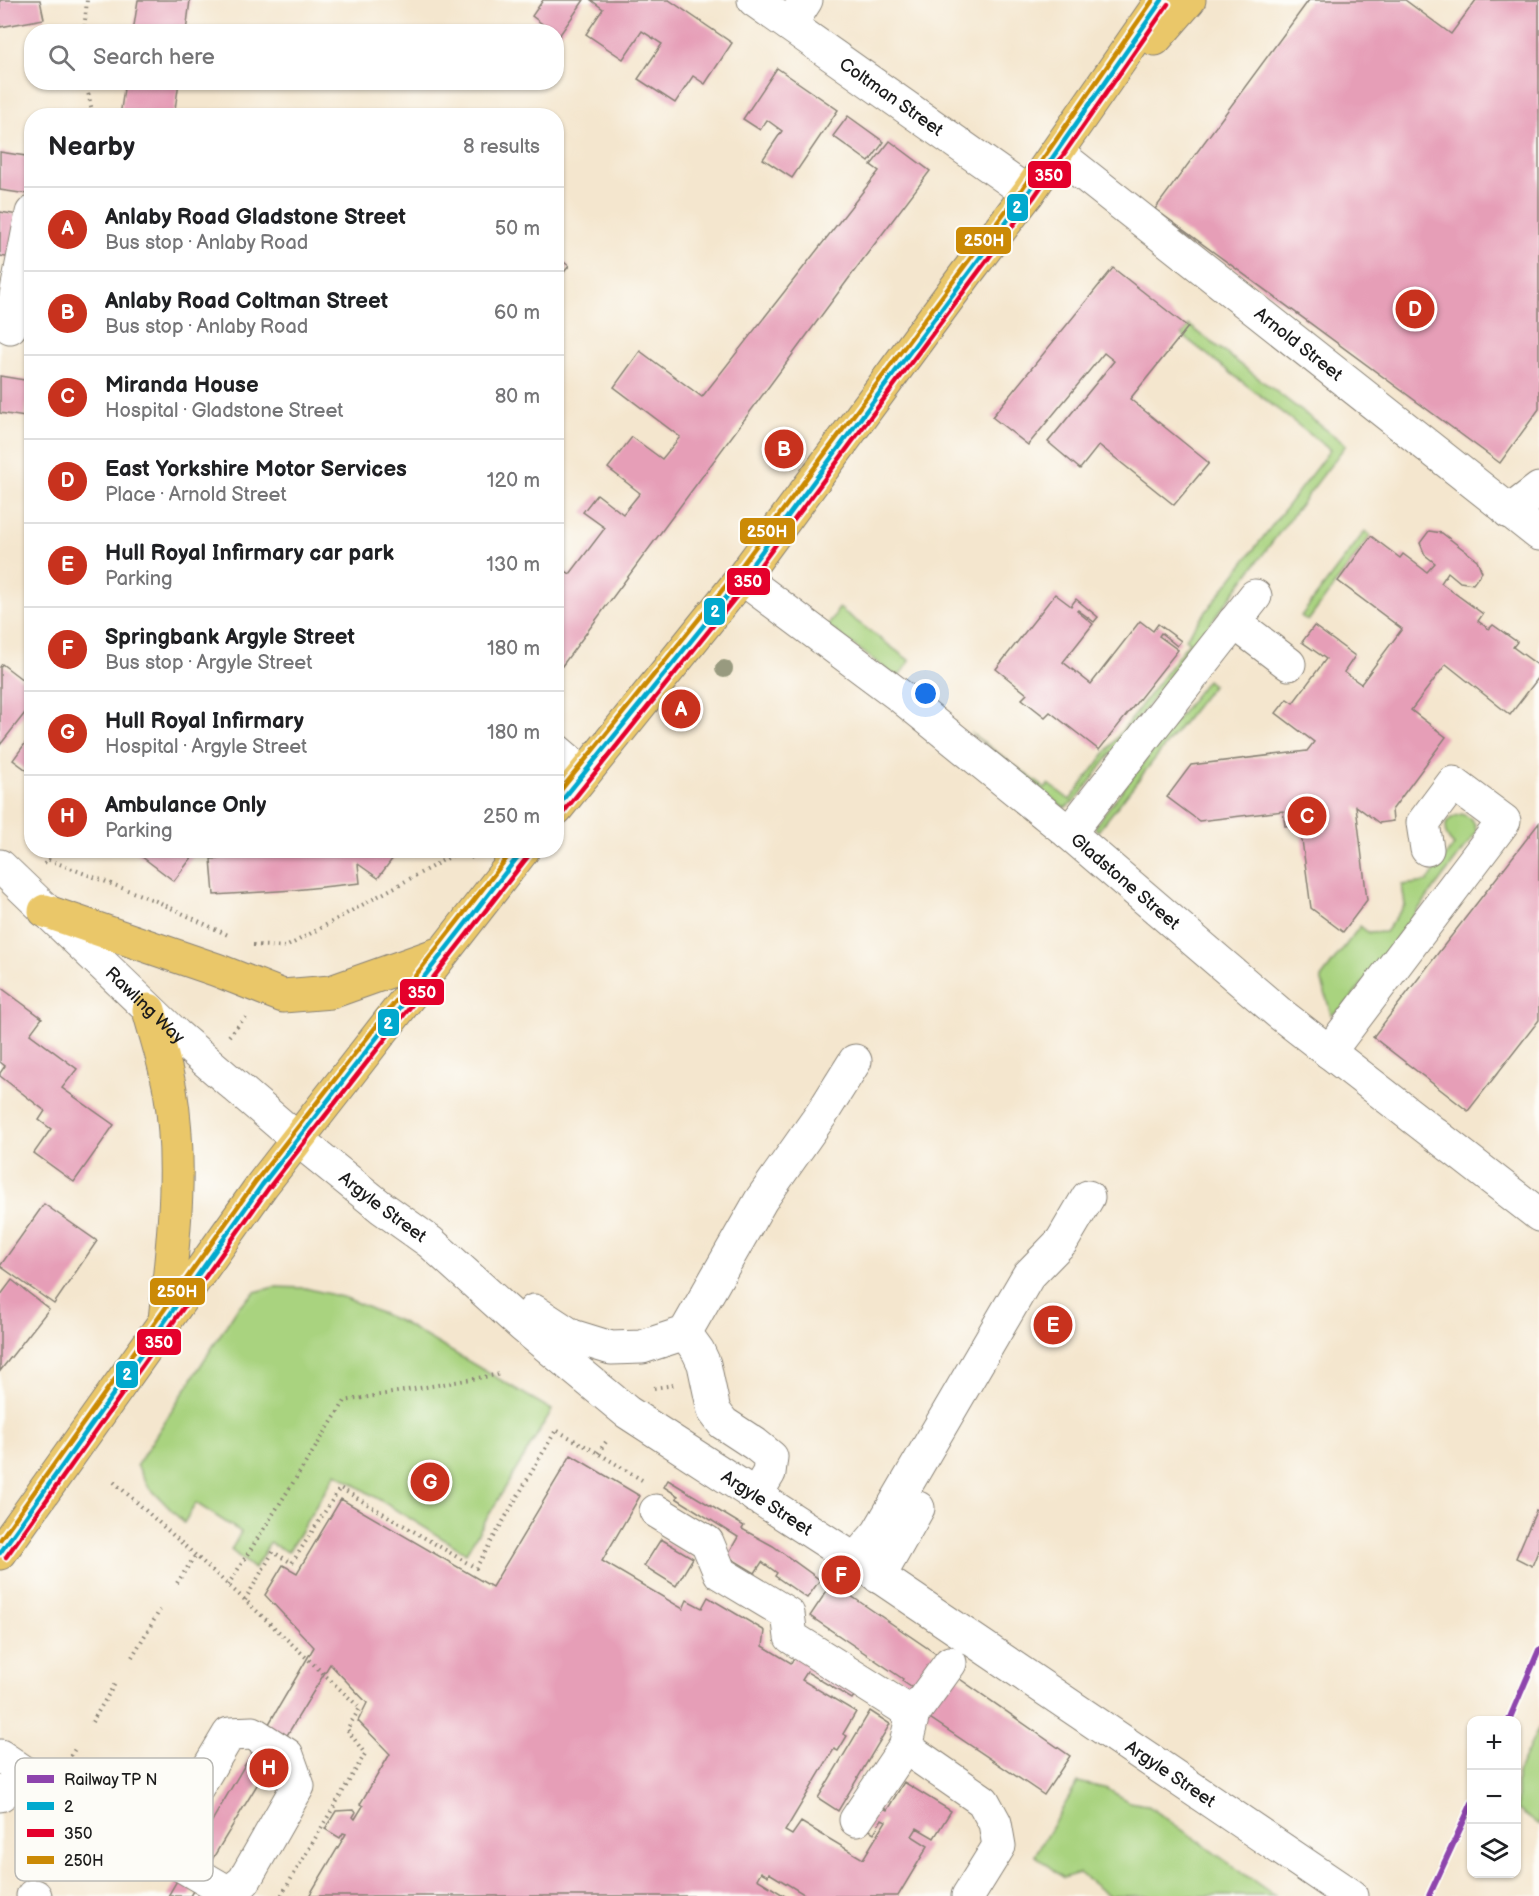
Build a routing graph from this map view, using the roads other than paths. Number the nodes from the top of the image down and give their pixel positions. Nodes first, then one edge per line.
1 (754, 0) edge
2 (1162, 0) edge
3 (1189, 0) edge
4 (798, 13) edge
5 (1057, 153) junction
6 (1028, 193) junction
7 (24, 265) edge
8 (14, 329) edge
9 (1539, 489) edge
10 (1509, 512) junction
11 (1539, 534) edge
12 (742, 578) junction
13 (1255, 596) dead end
14 (1234, 622) junction
15 (1289, 664) dead end
16 (564, 757) edge
17 (584, 774) junction
18 (564, 799) edge
19 (1069, 833) junction
20 (1427, 849) dead end
21 (517, 858) edge
22 (9, 875) edge
23 (45, 911) junction
24 (441, 953) junction
25 (149, 1010) junction
26 (1329, 1052) junction
27 (848, 1056) dead end
28 (297, 1139) junction
29 (1088, 1197) dead end
30 (1539, 1215) edge
31 (430, 1242) junction
32 (165, 1322) junction
33 (685, 1333) junction
34 (756, 1496) junction
35 (651, 1497) road end
36 (0, 1553) edge
37 (867, 1569) junction
38 (950, 1663) dead end
39 (913, 1714) junction
40 (905, 1748) junction
41 (0, 1756) edge
42 (213, 1761) edge
43 (15, 1766) edge
44 (15, 1784) edge
45 (0, 1794) edge
46 (856, 1820) dead end
47 (209, 1881) edge
48 (233, 1895) edge
49 (968, 1896) edge
50 (1350, 1896) edge

1 - 4 street, Coltman Street
2 - 5 main road
3 - 5 main road
4 - 6 street, Coltman Street
5 - 6 main road
5 - 10 street, Arnold Street
6 - 12 main road
7 - 8 street
9 - 10 street
10 - 11 street, Arnold Street
12 - 17 main road
12 - 19 street, Gladstone Street
13 - 14 street
14 - 15 street
14 - 19 street
16 - 17 street
17 - 18 main road
19 - 26 street, Gladstone Street
20 - 26 street
21 - 24 main road
22 - 23 street, Rawling Way
23 - 24 main road
23 - 25 street, Rawling Way
24 - 28 main road
25 - 28 street, Rawling Way
25 - 32 main road
26 - 30 street, Gladstone Street
27 - 33 street
28 - 31 street, Argyle Street
28 - 32 main road
29 - 37 street
31 - 33 street
31 - 34 street, Argyle Street
32 - 36 main road
33 - 34 street
34 - 37 street, Argyle Street
35 - 39 street
37 - 50 street, Argyle Street
38 - 39 street
39 - 40 street
40 - 46 street
40 - 49 street
41 - 43 street
42 - 48 street
44 - 45 street
47 - 48 street

